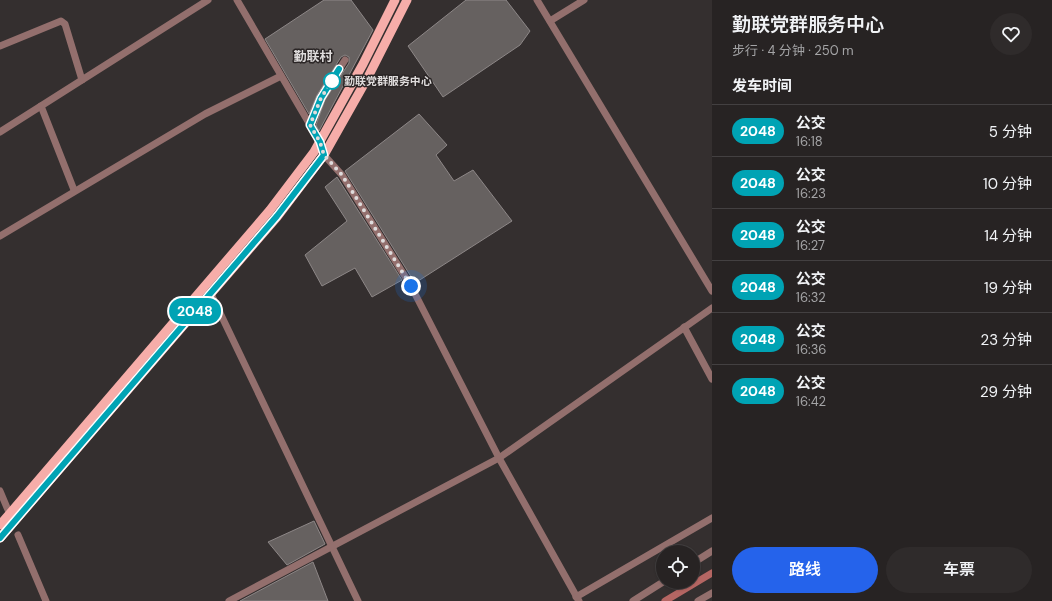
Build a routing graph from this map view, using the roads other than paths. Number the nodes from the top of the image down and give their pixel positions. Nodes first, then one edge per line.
1 (208, 0) edge
2 (237, 0) edge
3 (395, 0) edge
4 (407, 0) edge
5 (537, 0) edge
6 (584, 0) edge
7 (550, 21) junction
8 (0, 46) edge
9 (345, 60) dead end
10 (281, 76) junction
11 (82, 80) junction
12 (41, 106) junction
13 (310, 125) junction
14 (0, 132) edge
15 (320, 142) junction
16 (324, 155) junction
17 (74, 190) junction
18 (0, 236) edge
19 (712, 291) edge
20 (210, 294) junction
21 (712, 308) edge
22 (684, 328) junction
23 (712, 379) edge
24 (499, 458) junction
25 (0, 491) edge
26 (8, 510) dead end
27 (712, 518) edge
28 (0, 524) edge
29 (18, 535) dead end
30 (0, 538) edge
31 (332, 547) junction
32 (712, 551) edge
33 (700, 559) edge
34 (656, 586) edge
35 (712, 593) edge
36 (578, 599) edge
37 (46, 601) edge
38 (229, 601) edge
39 (358, 601) edge
40 (633, 601) edge
41 (698, 601) edge

1 - 11 street
2 - 10 street
3 - 15 main road
4 - 16 main road
5 - 7 street
6 - 7 street
7 - 19 street
8 - 11 street
9 - 13 street
10 - 13 street
10 - 17 street
11 - 12 street
12 - 14 street
12 - 17 street
13 - 15 street
15 - 16 street
15 - 28 main road
16 - 20 main road
16 - 24 street
17 - 18 street
20 - 30 main road
20 - 31 street
21 - 22 street
22 - 23 street
22 - 24 street
24 - 31 street
24 - 36 street
25 - 26 street
27 - 36 street
29 - 37 street
31 - 38 street
31 - 39 street
32 - 33 street
34 - 40 street
35 - 41 street

